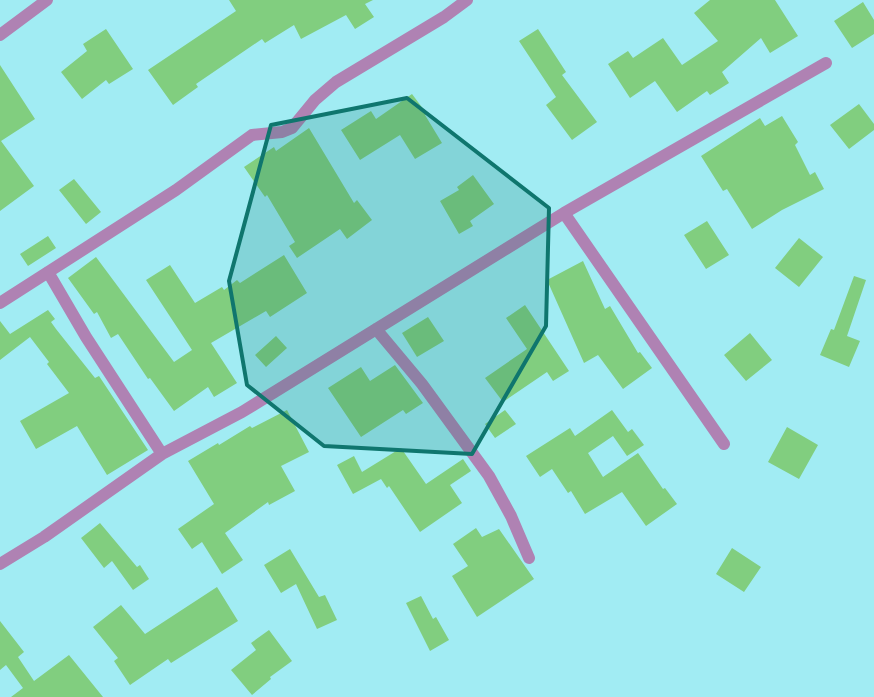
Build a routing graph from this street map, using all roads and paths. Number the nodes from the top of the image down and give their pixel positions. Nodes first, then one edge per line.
1 (467, 0) edge
2 (44, 1) edge
3 (0, 35) edge
4 (826, 63) dead end
5 (564, 213) junction
6 (48, 272) junction
7 (0, 303) edge
8 (376, 329) junction
9 (724, 444) dead end
10 (162, 454) junction
11 (529, 558) dead end
12 (0, 564) edge

1 - 6 street
2 - 3 street
4 - 5 street
5 - 8 street
5 - 9 street
6 - 7 street
6 - 10 street
8 - 10 street
8 - 11 street
10 - 12 street

